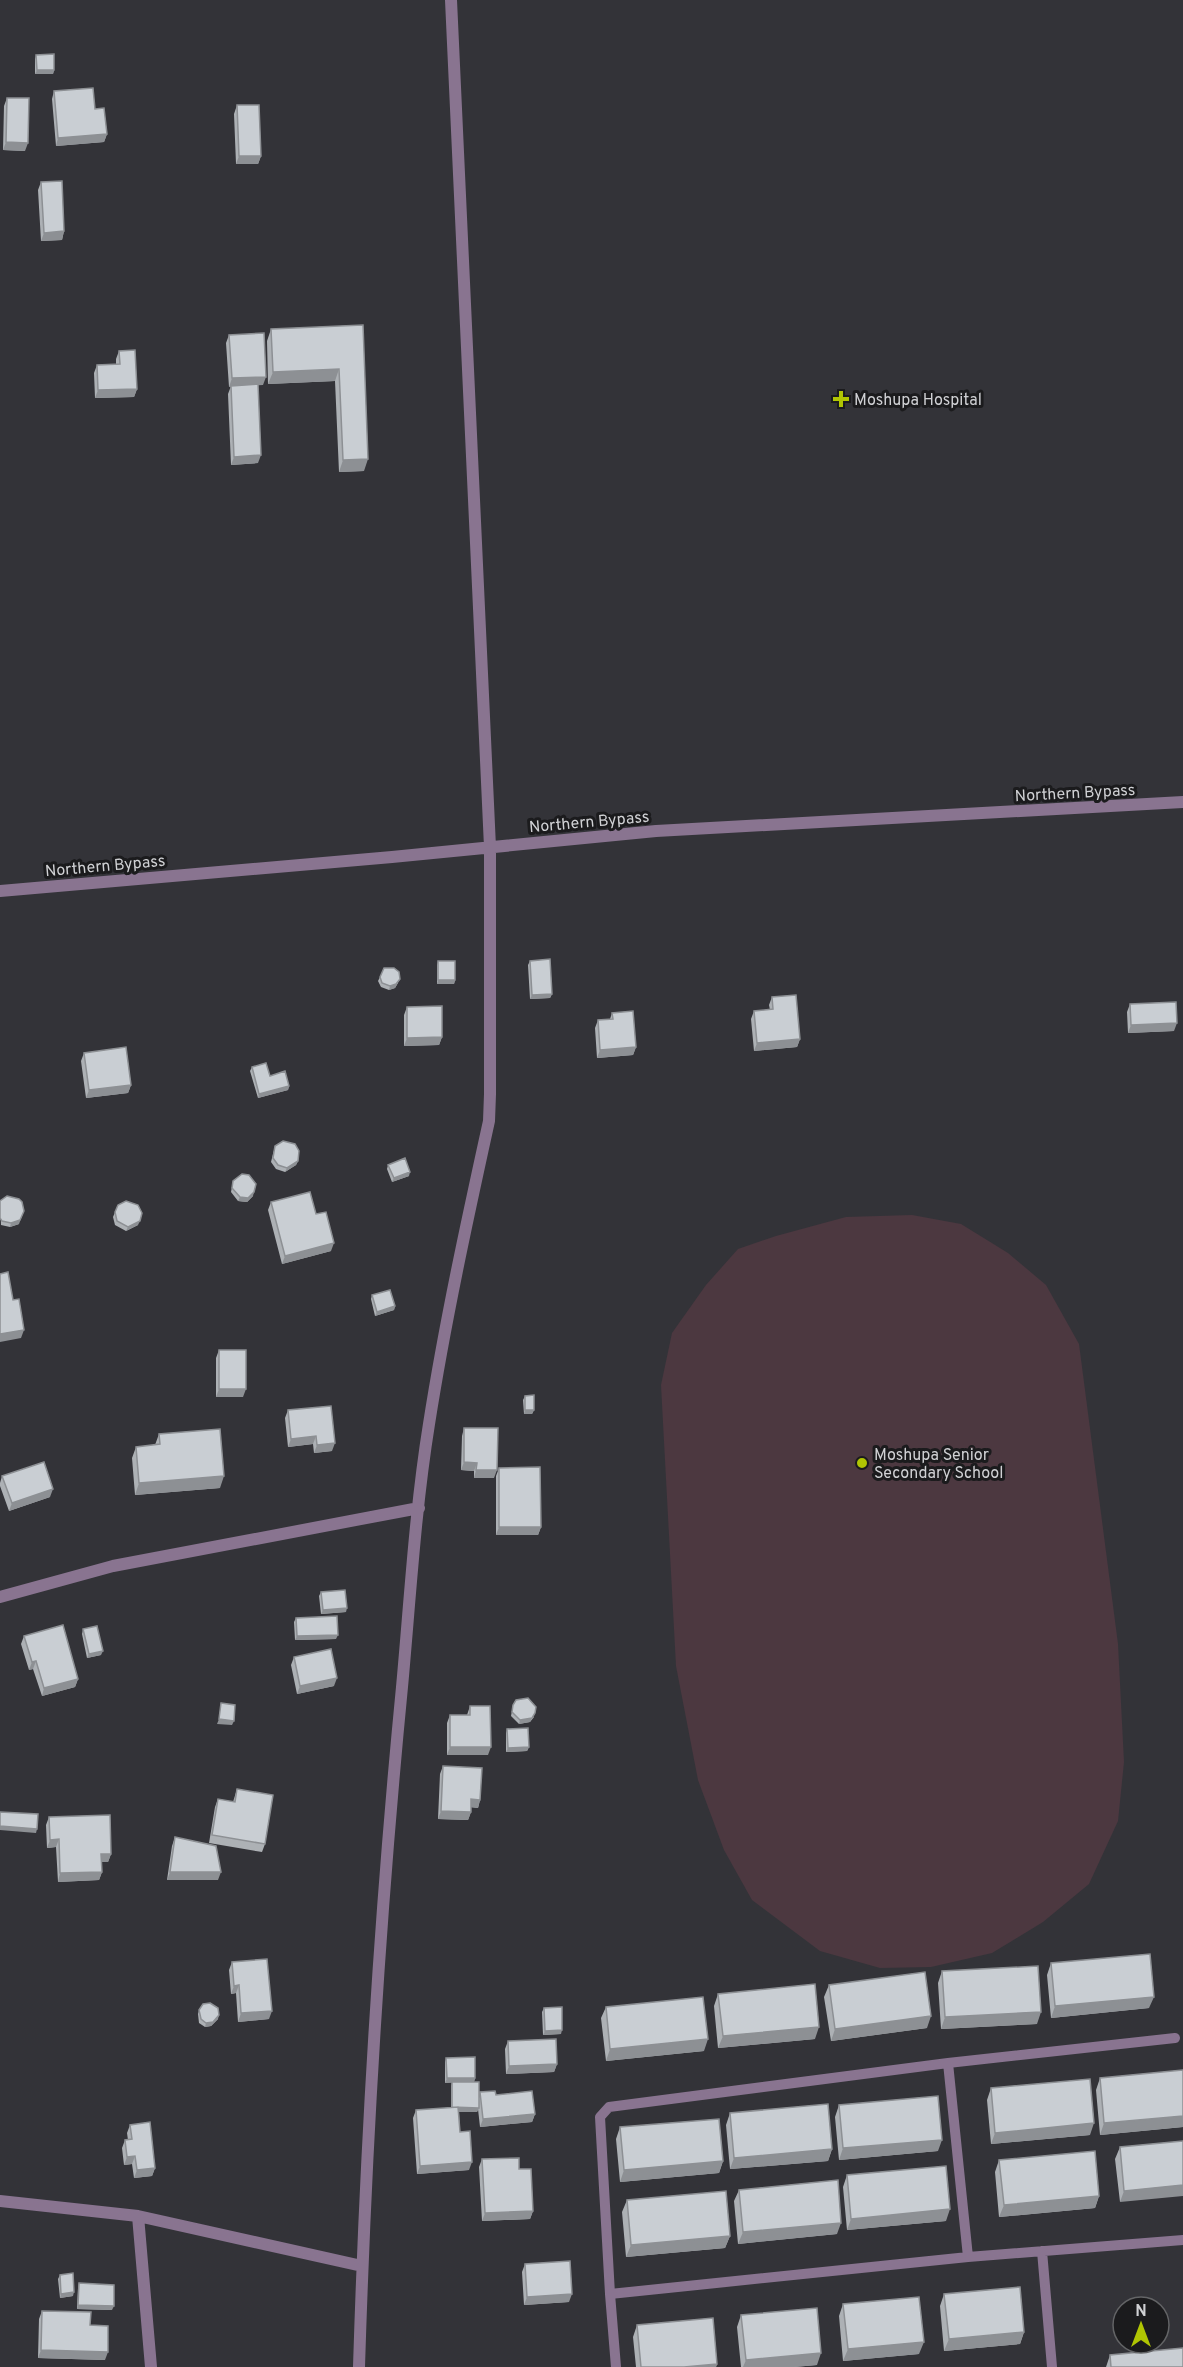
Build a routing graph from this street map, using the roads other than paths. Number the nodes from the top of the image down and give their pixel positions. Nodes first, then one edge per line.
1 (451, 0) edge
2 (1183, 802) edge
3 (490, 847) junction
4 (0, 891) edge
5 (419, 1508) junction
6 (0, 1597) edge
7 (1175, 2038) dead end
8 (948, 2063) junction
9 (0, 2201) edge
10 (138, 2216) junction
11 (1183, 2240) edge
12 (1042, 2251) junction
13 (968, 2257) junction
14 (362, 2266) junction
15 (610, 2294) junction
16 (151, 2367) edge
17 (359, 2367) edge
18 (616, 2367) edge
19 (1052, 2367) edge

1 - 3 street
2 - 3 street, Northern Bypass
3 - 4 street, Northern Bypass
3 - 5 street
5 - 6 street
5 - 14 street
7 - 8 lane
8 - 13 lane
8 - 15 lane
9 - 10 street
10 - 14 street
10 - 16 street
11 - 12 lane
12 - 13 lane
12 - 19 lane
13 - 15 lane
14 - 17 street
15 - 18 lane

